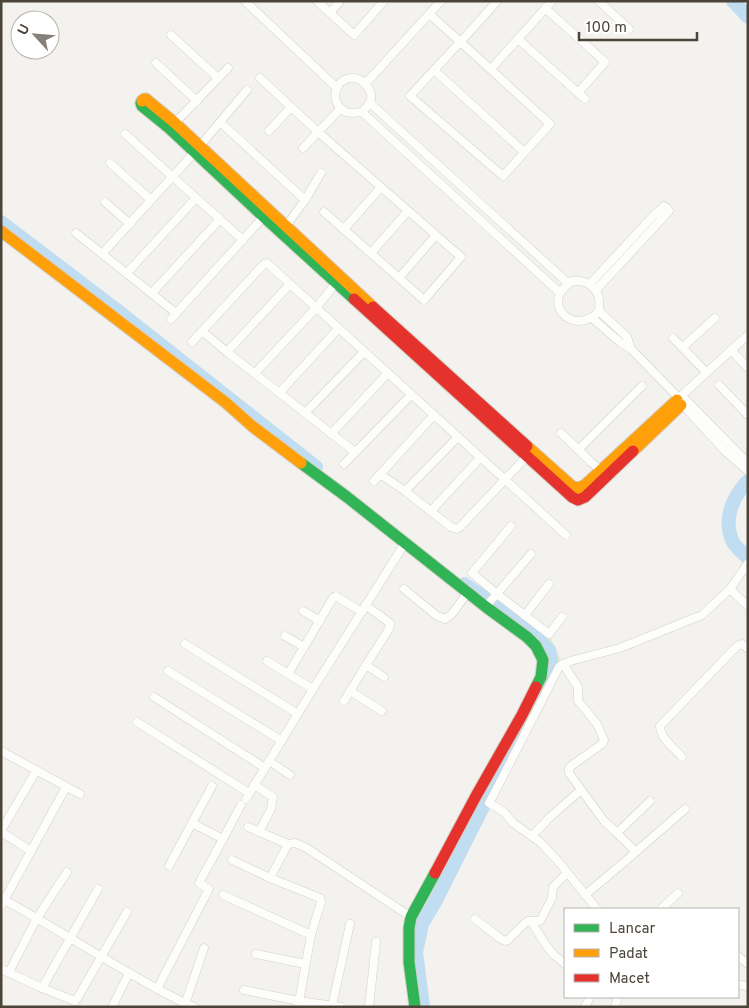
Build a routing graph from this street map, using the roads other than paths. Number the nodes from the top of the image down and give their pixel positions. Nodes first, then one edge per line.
1 (245, 1) edge
2 (317, 1) edge
3 (340, 1) edge
4 (384, 1) edge
5 (440, 1) edge
6 (497, 1) edge
7 (599, 1) edge
8 (549, 3) edge
9 (330, 13) junction
10 (429, 14) junction
11 (629, 29) dead end
12 (171, 35) dead end
13 (518, 39) junction
14 (460, 42) junction
15 (156, 63) dead end
16 (228, 68) dead end
17 (491, 69) junction
18 (434, 70) junction
19 (218, 78) junction
20 (260, 78) dead end
21 (366, 83) junction
22 (337, 88) junction
23 (247, 90) dead end
24 (578, 93) junction
25 (584, 99) dead end
26 (197, 100) junction
27 (370, 103) junction
28 (291, 106) junction
29 (341, 108) junction
30 (362, 112) junction
31 (220, 122) junction
32 (172, 126) joint
33 (269, 131) dead end
34 (318, 132) junction
35 (125, 134) dead end
36 (303, 148) dead end
37 (197, 149) junction
38 (524, 152) junction
39 (110, 163) dead end
40 (321, 173) dead end
41 (173, 176) junction
42 (381, 187) junction
43 (196, 198) junction
44 (151, 200) junction
45 (305, 200) junction
46 (104, 202) dead end
47 (408, 210) junction
48 (324, 212) dead end
49 (266, 214) junction
50 (220, 219) junction
51 (130, 224) junction
52 (286, 226) junction
53 (344, 229) junction
54 (1, 231) edge
55 (76, 233) dead end
56 (436, 235) junction
57 (243, 240) junction
58 (371, 253) junction
59 (102, 254) junction
60 (127, 274) junction
61 (399, 278) junction
62 (338, 280) junction
63 (568, 283) junction
64 (290, 284) junction
65 (593, 287) junction
66 (559, 292) junction
67 (152, 293) junction
68 (316, 308) junction
69 (599, 311) junction
70 (592, 318) junction
71 (715, 318) dead end
72 (338, 329) junction
73 (202, 331) junction
74 (748, 335) edge
75 (673, 338) dead end
76 (192, 342) dead end
77 (683, 348) junction
78 (632, 349) junction
79 (731, 350) junction
80 (227, 352) junction
81 (364, 352) junction
82 (748, 368) edge
83 (255, 373) junction
84 (706, 373) junction
85 (387, 374) junction
86 (719, 385) dead end
87 (642, 386) dead end
88 (280, 392) junction
89 (411, 395) junction
90 (681, 400) junction
91 (305, 413) junction
92 (434, 415) junction
93 (748, 415) edge
94 (561, 433) dead end
95 (331, 434) junction
96 (458, 437) junction
97 (578, 450) junction
98 (355, 452) junction
99 (529, 454) junction
100 (480, 458) junction
101 (344, 464) dead end
102 (745, 464) edge
103 (604, 473) junction
104 (380, 474) junction
105 (505, 480) junction
106 (374, 481) dead end
107 (405, 491) junction
108 (431, 511) junction
109 (511, 526) dead end
110 (566, 536) dead end
111 (405, 543) junction
112 (531, 554) dead end
113 (747, 564) edge
114 (549, 584) dead end
115 (404, 589) dead end
116 (730, 589) junction
117 (468, 592) junction
118 (497, 594) junction
119 (487, 605) junction
120 (748, 606) edge
121 (364, 609) junction
122 (302, 611) dead end
123 (525, 615) junction
124 (562, 617) dead end
125 (320, 621) junction
126 (285, 636) dead end
127 (185, 644) dead end
128 (304, 647) junction
129 (748, 649) edge
130 (267, 661) dead end
131 (563, 664) junction
132 (366, 665) junction
133 (168, 671) dead end
134 (288, 674) junction
135 (384, 677) dead end
136 (313, 689) junction
137 (350, 692) junction
138 (154, 697) dead end
139 (344, 702) dead end
140 (382, 711) dead end
141 (298, 714) junction
142 (137, 722) dead end
143 (282, 741) junction
144 (2, 754) edge
145 (682, 756) dead end
146 (267, 765) junction
147 (36, 771) junction
148 (290, 775) dead end
149 (254, 785) junction
150 (212, 786) dead end
151 (66, 787) junction
152 (581, 790) junction
153 (80, 794) dead end
154 (245, 799) junction
155 (482, 800) junction
156 (650, 801) dead end
157 (684, 809) dead end
158 (192, 822) junction
159 (248, 827) dead end
160 (1, 832) edge
161 (260, 832) junction
162 (617, 833) junction
163 (532, 836) junction
164 (223, 839) junction
165 (288, 844) junction
166 (31, 851) junction
167 (636, 852) junction
168 (232, 860) dead end
169 (169, 866) dead end
170 (66, 872) dead end
171 (567, 873) junction
172 (270, 878) junction
173 (98, 889) dead end
174 (678, 893) dead end
175 (585, 895) junction
176 (223, 896) dead end
177 (2, 901) edge
178 (596, 908) edge
179 (663, 908) edge
180 (127, 912) dead end
181 (411, 917) junction
182 (37, 918) junction
183 (474, 919) dead end
184 (531, 922) junction
185 (350, 924) dead end
186 (311, 934) junction
187 (70, 939) junction
188 (376, 942) dead end
189 (204, 948) dead end
190 (256, 954) dead end
191 (102, 957) junction
192 (564, 963) edge
193 (305, 964) junction
194 (5, 971) edge
195 (129, 973) junction
196 (42, 988) junction
197 (157, 989) junction
198 (244, 990) dead end
199 (76, 1004) edge
200 (299, 1004) edge
201 (188, 1006) edge
202 (336, 1006) edge
203 (112, 1007) edge
204 (369, 1007) edge
205 (415, 1007) edge

1 - 22 street
2 - 9 street
3 - 9 street
4 - 9 street
5 - 10 street
6 - 14 street
7 - 11 street
8 - 13 street
8 - 24 street
10 - 14 street
10 - 21 street
12 - 19 street
13 - 17 street
13 - 24 street
14 - 17 street
14 - 18 street
15 - 26 street
16 - 19 street
17 - 38 street
18 - 38 street
18 - 38 street
19 - 26 street
20 - 28 street
21 - 22 street
21 - 27 street
22 - 29 street
23 - 31 street
24 - 25 street
26 - 32 street
27 - 30 street
27 - 63 street
28 - 33 street
28 - 34 street
29 - 30 street
29 - 34 street
30 - 66 street
31 - 37 street
31 - 45 street
32 - 37 street
34 - 36 street
34 - 42 street
35 - 41 street
37 - 41 street
37 - 49 street
39 - 44 street
40 - 45 street
41 - 43 street
41 - 44 street
42 - 47 street
42 - 53 street
43 - 50 street
43 - 60 street
44 - 51 street
45 - 52 street
46 - 51 street
47 - 56 street
47 - 58 street
48 - 53 street
49 - 52 street
49 - 57 street
49 - 62 street
50 - 57 street
50 - 67 street
51 - 59 street
52 - 62 street
53 - 58 street
54 - 111 street
55 - 59 street
56 - 61 street
56 - 61 street
57 - 67 street
58 - 61 street
59 - 60 street
60 - 67 street
62 - 68 street
62 - 99 street
63 - 65 street
63 - 66 street
64 - 68 street
64 - 73 street
64 - 80 street
65 - 65 street
65 - 69 street
66 - 70 street
68 - 72 street
68 - 83 street
69 - 70 street
69 - 78 street
70 - 78 street
71 - 77 street
72 - 81 street
72 - 88 street
73 - 76 street
73 - 80 street
74 - 79 street
75 - 77 street
77 - 84 street
78 - 90 street
79 - 82 street
79 - 84 street
80 - 83 street
81 - 85 street
81 - 91 street
83 - 88 street
84 - 90 street
85 - 89 street
85 - 95 street
86 - 93 street
87 - 97 street
88 - 91 street
89 - 92 street
89 - 98 street
90 - 102 street
90 - 103 street
91 - 95 street
92 - 96 street
92 - 104 street
94 - 97 street
95 - 98 street
96 - 100 street
96 - 107 street
97 - 103 street
98 - 101 street
99 - 103 street
99 - 105 street
100 - 105 street
100 - 108 street
104 - 106 street
104 - 107 street
105 - 108 street
105 - 110 street
107 - 108 street
109 - 118 street
111 - 117 street
111 - 121 street
112 - 118 street
113 - 116 street
114 - 123 street
115 - 117 street
116 - 120 street
116 - 131 street
117 - 119 street
118 - 119 street
118 - 123 street
119 - 155 street
121 - 125 street
121 - 132 street
121 - 136 street
122 - 125 street
123 - 124 street
125 - 128 street
126 - 128 street
127 - 141 street
128 - 134 street
129 - 145 street
130 - 134 street
131 - 152 street
131 - 155 street
132 - 135 street
132 - 137 street
133 - 143 street
134 - 136 street
136 - 141 street
137 - 139 street
137 - 140 street
138 - 146 street
141 - 143 street
142 - 154 street
143 - 146 street
144 - 147 street
146 - 148 street
146 - 149 street
147 - 151 street
147 - 160 street
149 - 154 street
149 - 161 street
150 - 158 street
151 - 153 street
151 - 166 street
152 - 162 street
152 - 163 street
154 - 164 street
155 - 163 street
155 - 181 street
156 - 162 street
157 - 167 street
158 - 164 street
158 - 169 street
159 - 161 street
160 - 166 street
161 - 165 street
162 - 167 street
163 - 171 street
164 - 197 street
165 - 172 street
165 - 181 street
166 - 177 street
167 - 175 street
168 - 172 street
170 - 182 street
171 - 175 street
171 - 184 street
172 - 186 street
173 - 187 street
174 - 179 street
175 - 178 street
176 - 186 street
177 - 182 street
180 - 191 street
181 - 205 street
182 - 187 street
182 - 194 street
183 - 184 street
184 - 192 street
185 - 202 street
186 - 193 street
187 - 191 street
187 - 196 street
188 - 204 street
189 - 201 street
190 - 193 street
191 - 195 street
191 - 199 street
193 - 200 street
194 - 196 street
195 - 197 street
195 - 203 street
196 - 199 street
197 - 201 street
198 - 200 street
200 - 202 street

